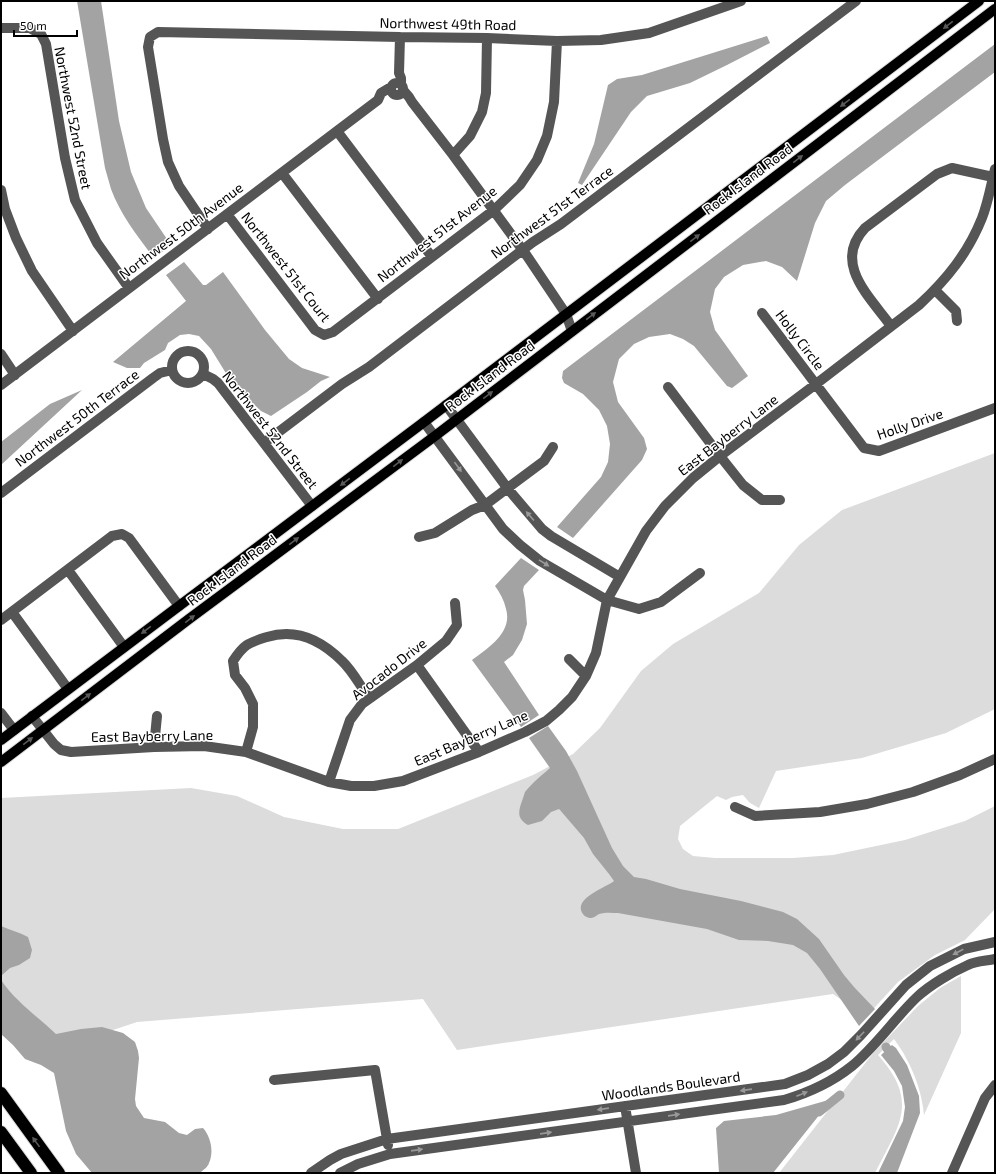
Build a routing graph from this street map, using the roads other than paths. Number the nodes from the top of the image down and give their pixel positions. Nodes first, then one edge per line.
1 (741, 1) edge
2 (856, 1) edge
3 (979, 1) edge
4 (995, 9) edge
5 (1, 28) edge
6 (400, 37) junction
7 (487, 38) junction
8 (556, 41) junction
9 (397, 89) junction
10 (337, 131) junction
11 (453, 155) junction
12 (282, 173) junction
13 (994, 173) edge
14 (1, 190) edge
15 (494, 210) junction
16 (227, 214) junction
17 (208, 229) junction
18 (522, 251) junction
19 (432, 257) junction
20 (129, 288) junction
21 (935, 290) junction
22 (378, 299) junction
23 (762, 313) dead end
24 (566, 314) junction
25 (957, 321) dead end
26 (891, 326) junction
27 (73, 331) junction
28 (572, 331) junction
29 (324, 335) joint
30 (1, 354) edge
31 (172, 370) junction
32 (15, 374) junction
33 (204, 374) junction
34 (816, 384) junction
35 (1, 385) edge
36 (668, 387) dead end
37 (446, 405) junction
38 (995, 408) edge
39 (457, 419) junction
40 (424, 422) junction
41 (435, 436) junction
42 (264, 442) junction
43 (553, 447) dead end
44 (720, 456) junction
45 (508, 489) junction
46 (1, 493) edge
47 (780, 500) dead end
48 (485, 505) junction
49 (312, 506) junction
50 (419, 537) dead end
51 (68, 570) junction
52 (700, 573) dead end
53 (620, 577) junction
54 (607, 600) junction
55 (455, 603) dead end
56 (179, 606) junction
57 (12, 612) junction
58 (1, 620) edge
59 (124, 647) junction
60 (569, 659) dead end
61 (417, 665) junction
62 (586, 676) junction
63 (68, 689) junction
64 (369, 698) junction
65 (1, 713) edge
66 (32, 716) junction
67 (157, 716) dead end
68 (14, 730) junction
69 (43, 730) junction
70 (1, 740) edge
71 (154, 747) junction
72 (246, 752) junction
73 (479, 752) junction
74 (995, 759) edge
75 (1, 762) edge
76 (329, 782) junction
77 (735, 807) dead end
78 (995, 942) edge
79 (995, 959) edge
80 (274, 1080) dead end
81 (995, 1085) edge
82 (1, 1093) edge
83 (625, 1106) junction
84 (628, 1122) junction
85 (1, 1132) edge
86 (387, 1139) junction
87 (390, 1154) junction
88 (31, 1173) edge
89 (59, 1173) edge
90 (311, 1173) edge
91 (340, 1173) edge
92 (636, 1173) edge
93 (952, 1173) edge

1 - 8 street, Northwest 49th Road
2 - 18 street, Northwest 51st Terrace
3 -> 24 main road, Rock Island Road
28 -> 4 main road, Rock Island Road
5 - 20 street, Northwest 52nd Street
6 - 7 street, Northwest 49th Road
6 - 9 street
6 - 17 street, Northwest 49th Road
7 - 8 street, Northwest 49th Road
7 - 11 street
8 - 15 street, Northwest 51st Avenue
9 - 10 street, Northwest 50th Avenue
9 - 11 street
10 - 12 street, Northwest 50th Avenue
10 - 19 street
11 - 15 street
12 - 16 street, Northwest 50th Avenue
12 - 22 street
13 - 21 street, East Bayberry Lane
13 - 26 street, East Bayberry Lane
14 - 27 street
15 - 18 street
15 - 19 street, Northwest 51st Avenue
16 - 17 street, Northwest 50th Avenue
16 - 29 street, Northwest 51st Court
17 - 20 street, Northwest 50th Avenue
18 - 24 street
18 - 42 street, Northwest 51st Terrace
19 - 22 street, Northwest 51st Avenue
20 - 27 street, Northwest 50th Avenue
21 - 25 street
21 - 26 street, East Bayberry Lane
22 - 29 street, Northwest 51st Avenue
23 - 34 street, Holly Circle
24 - 28 street
24 - 37 main road, Rock Island Road
26 - 34 street, East Bayberry Lane
27 - 32 street, Northwest 50th Avenue
39 -> 28 main road, Rock Island Road
30 - 32 street
31 - 33 street
31 - 33 street
31 - 46 street, Northwest 50th Terrace
32 - 35 street, Northwest 50th Avenue
33 - 42 street, Northwest 52nd Street
34 - 38 street, Holly Drive
34 - 44 street, East Bayberry Lane
36 - 44 street
37 - 39 street
37 - 40 main road, Rock Island Road
39 - 41 main road, Rock Island Road
39 - 45 street
40 - 41 street
40 -> 49 main road, Rock Island Road
41 -> 48 street
69 -> 41 main road, Rock Island Road
42 - 49 street, Northwest 52nd Street
43 - 45 street
44 - 47 street
44 - 53 street, East Bayberry Lane
45 - 48 street
53 -> 45 street
48 - 50 street
48 -> 54 street
49 - 56 main road, Rock Island Road
51 - 56 street
51 - 57 street
51 - 59 street
52 - 54 street
53 - 54 street, East Bayberry Lane
54 - 62 street, East Bayberry Lane
55 - 61 street, Avocado Drive
56 -> 59 main road, Rock Island Road
57 - 58 street
57 - 63 street
59 - 63 main road, Rock Island Road
60 - 62 street
61 - 64 street, Avocado Drive
61 - 73 street
62 - 73 street, East Bayberry Lane
63 - 66 main road, Rock Island Road
64 - 72 street
64 - 76 street, Avocado Drive
65 - 68 street
66 - 68 main road, Rock Island Road
66 - 69 street, East Bayberry Lane
67 - 71 street
68 - 70 main road, Rock Island Road
69 - 71 street, East Bayberry Lane
75 -> 69 main road, Rock Island Road
71 - 72 street, East Bayberry Lane
72 - 76 street, East Bayberry Lane
73 - 76 street, East Bayberry Lane
74 - 77 street
78 -> 83 street, Woodlands Boulevard
84 -> 79 street, Woodlands Boulevard
80 - 86 street
81 - 93 street
89 -> 82 highway
83 - 84 street
83 -> 86 street, Woodlands Boulevard
87 -> 84 street, Woodlands Boulevard
84 - 92 street
85 - 88 highway
86 - 87 street
86 - 90 street, Woodlands Boulevard
87 - 91 street, Woodlands Boulevard

